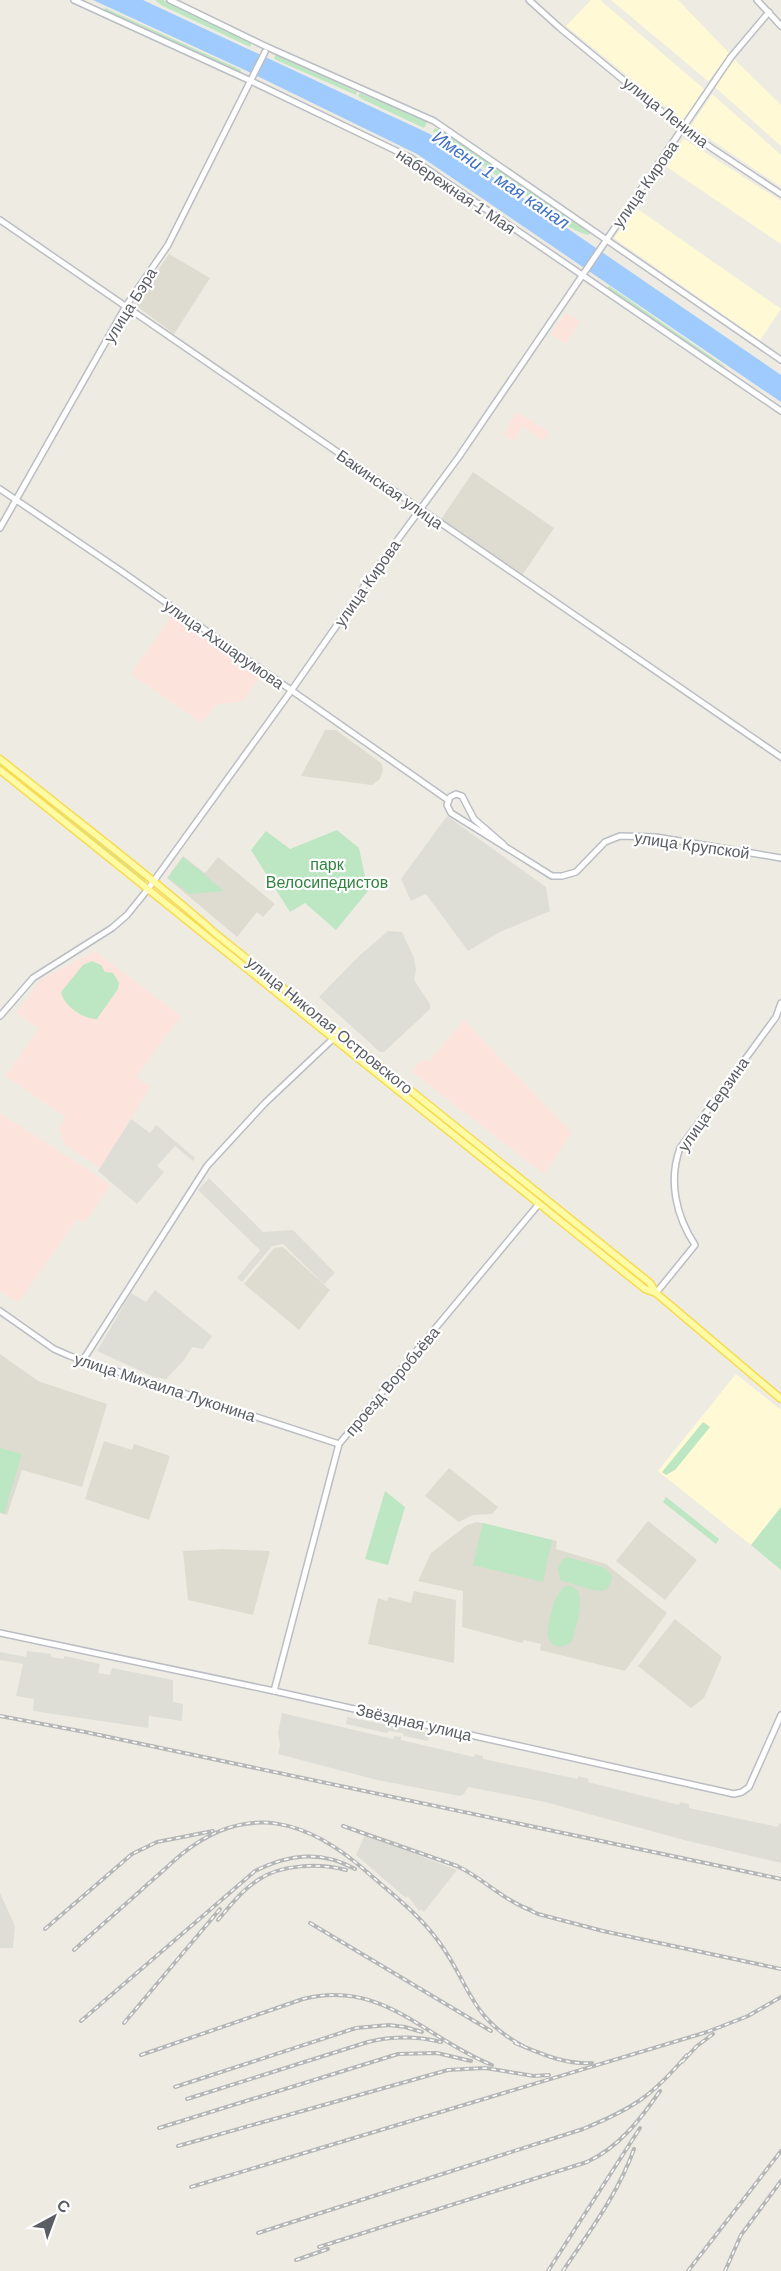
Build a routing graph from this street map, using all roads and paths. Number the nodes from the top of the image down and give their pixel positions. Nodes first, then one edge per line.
1 (74, 0) edge
2 (170, 0) edge
3 (529, 0) edge
4 (757, 0) edge
5 (769, 12) junction
6 (781, 26) edge
7 (265, 52) dead end
8 (252, 79) junction
9 (683, 129) junction
10 (781, 194) edge
11 (0, 220) edge
12 (606, 239) junction
13 (583, 273) junction
14 (126, 306) junction
15 (781, 360) edge
16 (781, 411) edge
17 (0, 489) edge
18 (16, 500) junction
19 (420, 511) junction
20 (0, 528) edge
21 (291, 691) junction
22 (781, 757) edge
23 (0, 759) edge
24 (0, 770) edge
25 (448, 800) junction
26 (467, 803) junction
27 (457, 815) junction
28 (504, 845) junction
29 (781, 858) edge
30 (154, 881) junction
31 (148, 889) junction
32 (216, 934) junction
33 (210, 940) junction
34 (781, 1003) edge
35 (0, 1016) edge
36 (778, 1018) edge
37 (340, 1032) junction
38 (334, 1038) junction
39 (513, 1171) junction
40 (507, 1178) junction
41 (544, 1197) junction
42 (538, 1204) junction
43 (656, 1293) junction
44 (0, 1311) edge
45 (83, 1360) junction
46 (781, 1399) edge
47 (339, 1444) junction
48 (0, 1633) edge
49 (274, 1691) junction
50 (781, 1715) edge

1 - 8 main road, набережная 1 Мая
2 - 12 main road
3 - 9 main road, улица Ленина
4 - 5 main road
5 - 6 main road
5 - 9 main road, улица Кирова
7 - 8 main road, улица Бэра
8 - 13 main road, набережная 1 Мая
8 - 14 main road, улица Бэра
9 - 10 main road, улица Ленина
9 - 12 main road, улица Кирова
11 - 14 main road, Бакинская улица
12 - 13 main road, улица Кирова
12 - 15 main road
13 - 16 main road, набережная 1 Мая
13 - 19 main road, улица Кирова
14 - 18 main road, улица Бэра
14 - 19 main road, Бакинская улица
17 - 18 main road, улица Ахшарумова
18 - 20 main road, улица Бэра
18 - 21 main road, улица Ахшарумова
19 - 21 main road, улица Кирова
19 - 22 main road, Бакинская улица
21 - 25 main road, улица Ахшарумова
21 - 30 main road, улица Кирова
23 - 30 main road, улица Николая Островского
24 - 31 main road, улица Николая Островского
25 - 26 main road
25 - 27 main road
26 - 27 main road
26 - 28 main road
27 - 28 main road
28 - 29 main road, улица Крупской
30 - 31 main road, улица Кирова
30 - 32 main road, улица Николая Островского
31 - 33 main road, улица Николая Островского
31 - 35 main road, улица Кирова
32 - 33 main road
32 - 37 main road, улица Николая Островского
33 - 38 main road, улица Николая Островского
34 - 36 main road, улица Берзина
36 - 43 main road, улица Берзина
37 - 38 main road
37 - 39 main road, улица Николая Островского
38 - 40 main road, улица Николая Островского
38 - 45 main road
39 - 40 main road
39 - 41 main road, улица Николая Островского
40 - 42 main road, улица Николая Островского
41 - 42 main road
41 - 43 main road, улица Николая Островского
42 - 43 main road, улица Николая Островского
42 - 47 main road, проезд Воробьёва
43 - 46 main road, улица Николая Островского
44 - 45 main road, улица Михаила Луконина
45 - 47 main road, улица Михаила Луконина
47 - 49 main road, проезд Воробьёва
48 - 49 main road, Звёздная улица
49 - 50 main road, Звёздная улица

